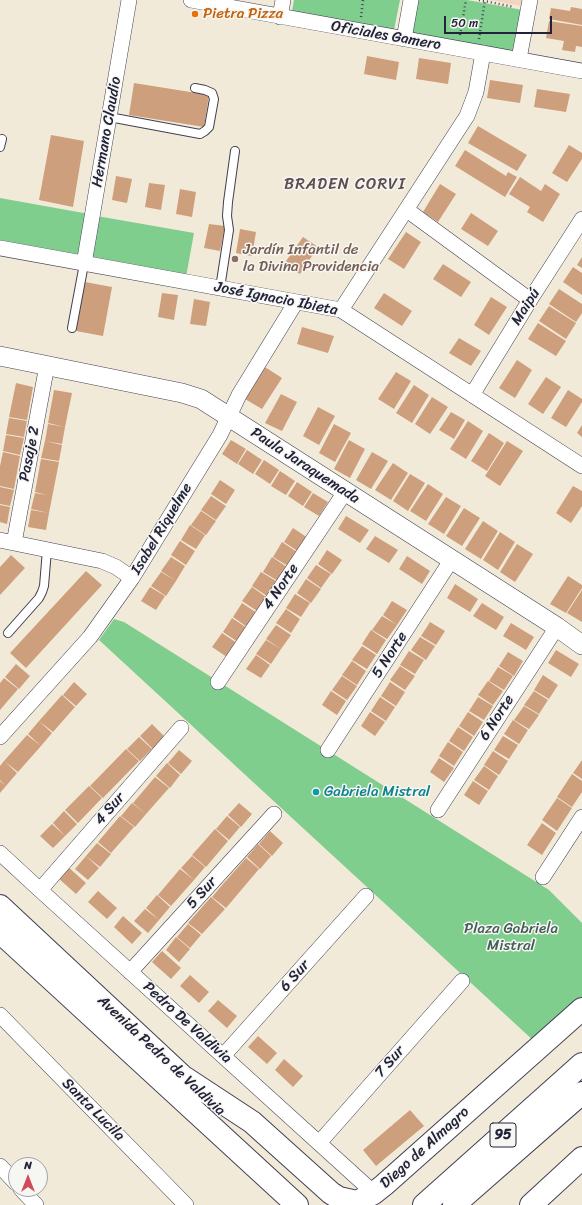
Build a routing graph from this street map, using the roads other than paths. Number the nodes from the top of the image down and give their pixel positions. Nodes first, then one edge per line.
1 (129, 0) edge
2 (191, 0) edge
3 (283, 0) edge
4 (411, 0) edge
5 (529, 5) edge
6 (280, 17) junction
7 (404, 39) junction
8 (480, 53) junction
9 (519, 59) junction
10 (582, 71) edge
11 (195, 88) dead end
12 (109, 117) junction
13 (235, 151) dead end
14 (407, 210) junction
15 (582, 219) edge
16 (0, 248) edge
17 (84, 264) junction
18 (220, 288) junction
19 (530, 300) junction
20 (296, 302) junction
21 (341, 310) junction
22 (72, 328) dead end
23 (0, 356) edge
24 (47, 365) junction
25 (472, 395) junction
26 (229, 416) junction
27 (582, 466) edge
28 (345, 492) junction
29 (7, 542) edge
30 (47, 550) junction
31 (452, 559) junction
32 (132, 578) junction
33 (557, 627) junction
34 (8, 633) dead end
35 (582, 645) edge
36 (218, 682) dead end
37 (181, 728) dead end
38 (0, 738) edge
39 (328, 750) dead end
40 (438, 810) dead end
41 (274, 814) dead end
42 (582, 817) edge
43 (0, 853) edge
44 (543, 877) dead end
45 (40, 890) junction
46 (366, 896) dead end
47 (0, 906) edge
48 (0, 932) edge
49 (130, 972) junction
50 (462, 981) dead end
51 (582, 1009) edge
52 (2, 1021) edge
53 (223, 1056) junction
54 (582, 1064) edge
55 (182, 1076) junction
56 (582, 1093) edge
57 (319, 1143) junction
58 (582, 1158) edge
59 (0, 1166) edge
60 (8, 1175) edge
61 (374, 1193) junction
62 (28, 1197) edge
63 (36, 1205) edge
64 (186, 1205) edge
65 (296, 1205) edge
66 (324, 1205) edge
67 (424, 1205) edge
68 (454, 1205) edge
69 (531, 1205) edge

1 - 12 street, Hermano Claudio
2 - 6 street, Oficiales Gamero
3 - 6 street
4 - 7 street
5 - 9 street
6 - 7 street, Oficiales Gamero
7 - 8 street, Oficiales Gamero
8 - 9 street, Oficiales Gamero
8 - 14 street
9 - 10 street, Oficiales Gamero
11 - 12 lane
12 - 17 street, Hermano Claudio
13 - 18 lane
14 - 19 street
14 - 21 street
15 - 19 street, Maipú
16 - 17 street, José Ignacio Ibieta
17 - 18 street, José Ignacio Ibieta
17 - 22 lane
18 - 20 street, José Ignacio Ibieta
19 - 25 street, Maipú
20 - 21 street, José Ignacio Ibieta
20 - 26 street, Isabel Riquelme
21 - 25 street, José Ignacio Ibieta
23 - 24 street, Paula Jaraquemada
24 - 26 street, Paula Jaraquemada
24 - 29 street, Pasaje 2
25 - 27 street, José Ignacio Ibieta
26 - 28 street, Paula Jaraquemada
26 - 32 street, Isabel Riquelme
28 - 31 street, Paula Jaraquemada
28 - 36 street, 4 Norte
29 - 30 street
30 - 32 street
30 - 34 lane
31 - 33 street, Paula Jaraquemada
31 - 39 street, 5 Norte
32 - 38 street, Isabel Riquelme
33 - 35 street, Paula Jaraquemada
33 - 40 street, 6 Norte
37 - 45 street, 4 Sur
41 - 49 street, 5 Sur
42 - 44 street
43 - 45 street, Pedro De Valdivia
45 - 49 street, Pedro De Valdivia
46 - 53 street, 6 Sur
47 - 55 main road, Avenida Pedro de Valdivia
48 - 65 main road, Avenida Pedro de Valdivia
49 - 53 street, Pedro De Valdivia
50 - 57 street, 7 Sur
51 - 61 main road, Diego de Almagro
52 - 64 street, Santa Lucila
53 - 57 street, Pedro De Valdivia
54 - 67 main road, 95
55 - 61 main road, Diego de Almagro
55 - 66 main road, Avenida Pedro de Valdivia
56 - 68 main road, 95
57 - 61 street, Pedro De Valdivia
58 - 69 main road
59 - 60 street
62 - 63 street

